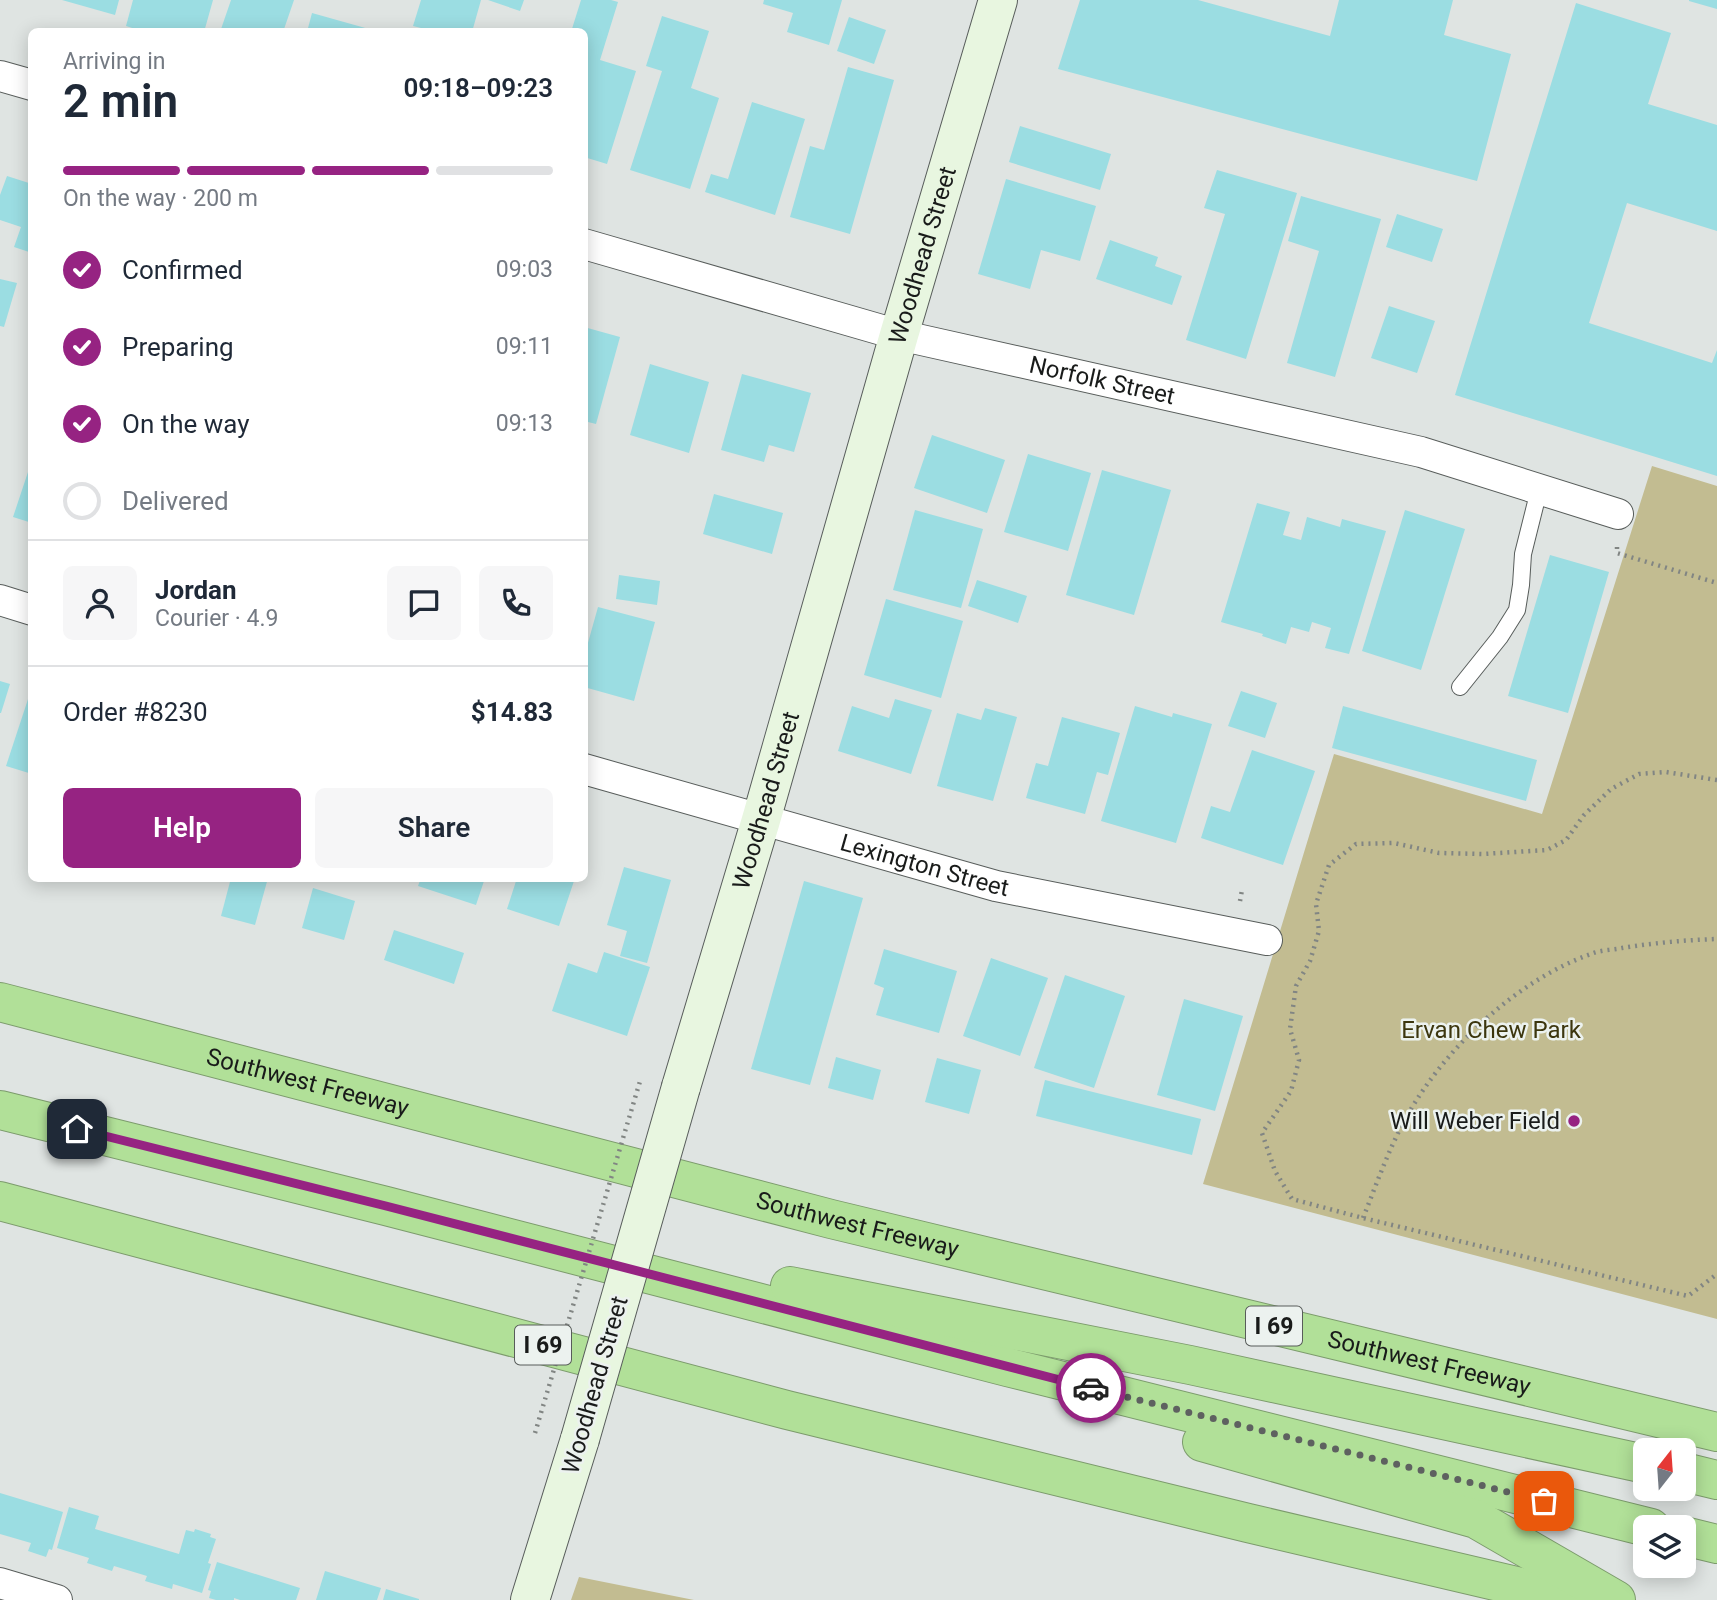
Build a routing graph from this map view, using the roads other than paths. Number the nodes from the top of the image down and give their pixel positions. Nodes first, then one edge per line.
1 (998, 0) edge
2 (0, 75) edge
3 (28, 84) edge
4 (588, 245) edge
5 (899, 335) junction
6 (1539, 490) junction
7 (1618, 514) road end
8 (0, 600) edge
9 (28, 609) edge
10 (1461, 687) dead end
11 (588, 770) edge
12 (761, 820) junction
13 (1267, 940) dead end
14 (0, 1002) edge
15 (0, 1110) edge
16 (0, 1202) edge
17 (386, 1206) junction
18 (1717, 1432) edge
19 (1633, 1461) edge
20 (1696, 1475) edge
21 (1717, 1480) edge
22 (1633, 1524) edge
23 (1696, 1539) edge
24 (1717, 1544) edge
25 (0, 1583) edge
26 (57, 1600) edge
27 (530, 1600) edge
28 (1576, 1600) edge
29 (1616, 1600) edge

1 - 5 street, Woodhead Street
2 - 3 street
4 - 5 street, Norfolk Street
5 - 6 street, Norfolk Street
5 - 12 street, Woodhead Street
6 - 7 street, Norfolk Street
6 - 10 lane
8 - 9 street
11 - 12 street, Lexington Street
12 - 13 street, Lexington Street
12 - 27 street, Woodhead Street, bridge
14 - 18 highway, Southwest Freeway / I 69
15 - 17 highway
16 - 28 highway, I 69
17 - 19 highway
17 - 22 highway
17 - 29 highway
20 - 21 highway
23 - 24 highway
25 - 26 street

